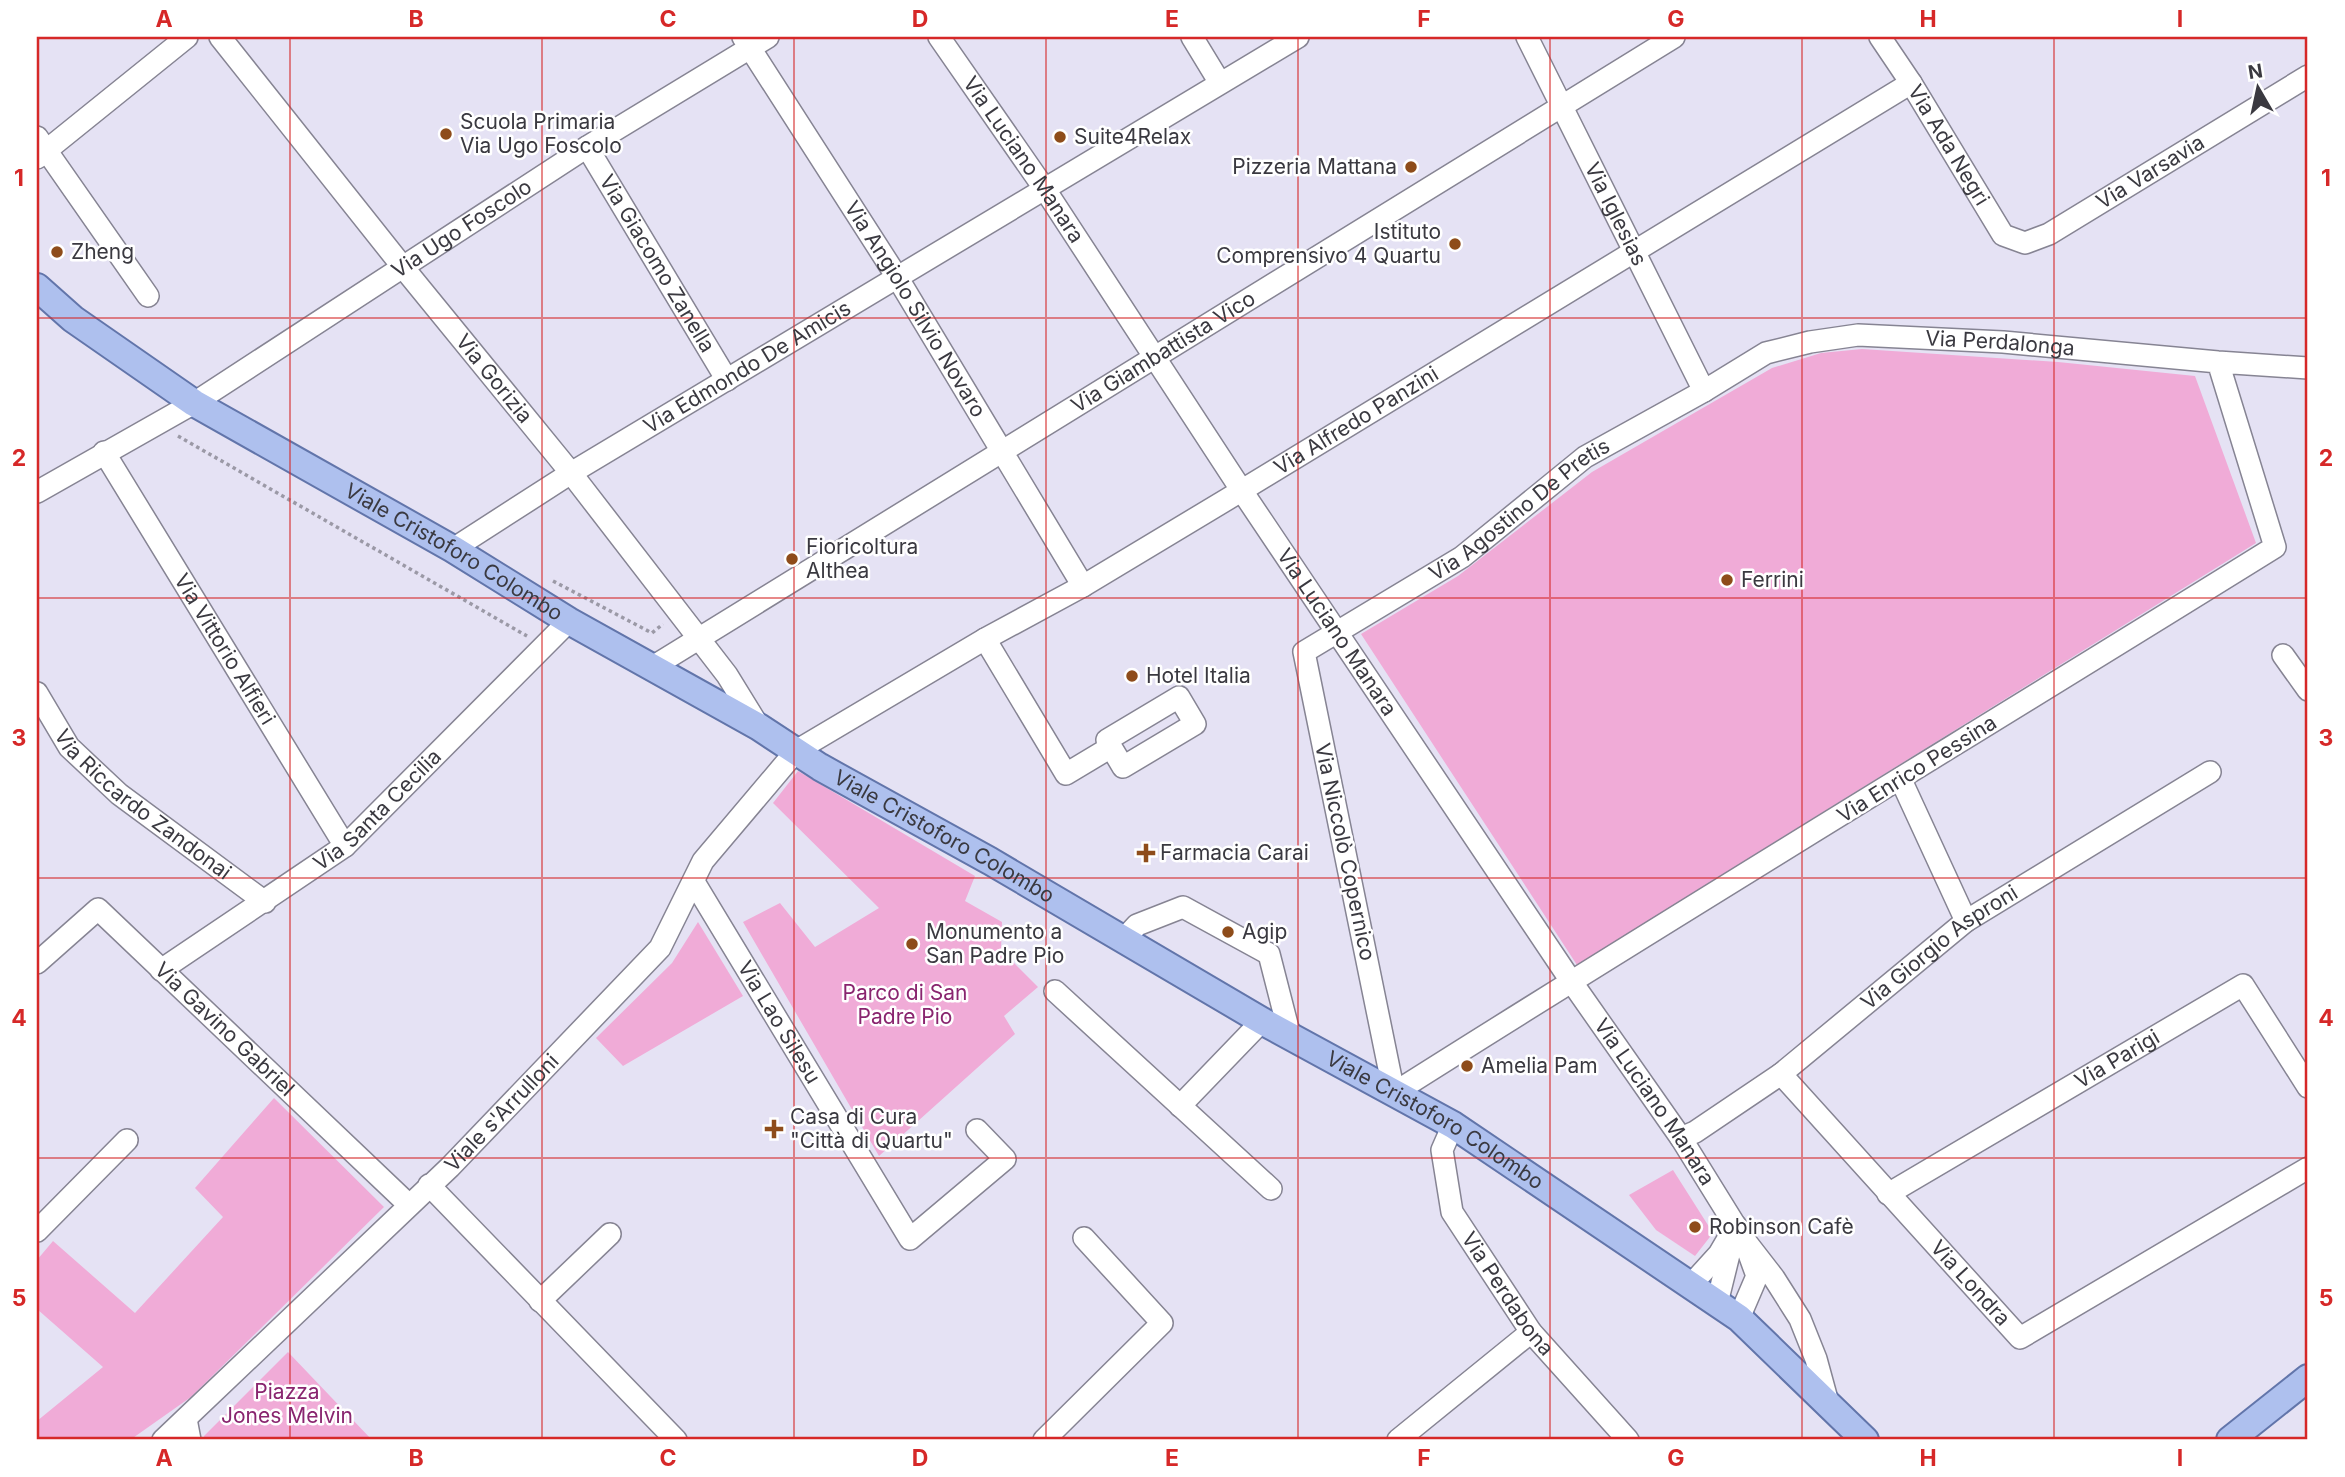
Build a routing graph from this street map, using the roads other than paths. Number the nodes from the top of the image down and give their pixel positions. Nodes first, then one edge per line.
1 (187, 37) edge
2 (220, 37) edge
3 (939, 37) edge
4 (1192, 37) edge
5 (1298, 37) edge
6 (1527, 37) edge
7 (1674, 37) edge
8 (1880, 37) edge
9 (754, 40) edge
10 (2308, 76) edge
11 (1220, 83) junction
12 (1911, 83) junction
13 (1563, 107) junction
14 (587, 147) junction
15 (40, 149) edge
16 (1044, 188) junction
17 (2025, 243) joint
18 (1634, 252) junction
19 (402, 266) junction
20 (897, 277) junction
21 (37, 287) edge
22 (148, 296) dead end
23 (1156, 358) junction
24 (2218, 362) junction
25 (2308, 368) edge
26 (727, 380) junction
27 (1704, 391) junction
28 (194, 403) junction
29 (1003, 451) junction
30 (104, 452) junction
31 (571, 473) junction
32 (1242, 491) junction
33 (37, 492) edge
34 (453, 549) junction
35 (1083, 586) junction
36 (569, 621) junction
37 (1338, 631) junction
38 (699, 637) junction
39 (985, 639) junction
40 (2283, 655) dead end
41 (652, 668) junction
42 (2308, 690) edge
43 (37, 694) edge
44 (759, 727) junction
45 (1111, 747) dead end
46 (796, 751) junction
47 (2210, 772) dead end
48 (1901, 780) junction
49 (345, 846) junction
50 (694, 882) junction
51 (265, 902) junction
52 (1966, 921) junction
53 (1124, 939) junction
54 (37, 963) edge
55 (161, 970) junction
56 (1571, 981) junction
57 (1055, 991) dead end
58 (1262, 1021) junction
59 (1290, 1036) junction
60 (1781, 1074) junction
61 (2308, 1087) edge
62 (1394, 1093) junction
63 (1180, 1106) junction
64 (1452, 1125) junction
65 (977, 1130) dead end
66 (1681, 1138) junction
67 (127, 1140) dead end
68 (2308, 1168) edge
69 (429, 1185) junction
70 (1272, 1189) dead end
71 (1888, 1194) junction
72 (409, 1205) junction
73 (37, 1231) edge
74 (1740, 1233) junction
75 (610, 1234) dead end
76 (1084, 1238) dead end
77 (1690, 1286) junction
78 (540, 1301) junction
79 (1717, 1303) junction
80 (1739, 1318) junction
81 (1531, 1332) junction
82 (2308, 1378) edge
83 (1828, 1403) junction
84 (188, 1430) edge
85 (1853, 1437) edge
86 (163, 1440) edge
87 (676, 1440) edge
88 (1044, 1440) edge
89 (1398, 1440) edge
90 (1628, 1440) edge
91 (2230, 1440) edge

1 - 15 street
2 - 19 street, Via Gorizia
3 - 16 street, Via Luciano Manara
4 - 11 street
5 - 11 street, Via Edmondo De Amicis
6 - 13 street, Via Iglesias
7 - 13 street, Via Giambattista Vico
8 - 12 street, Via Ada Negri
9 - 14 street, Via Ugo Foscolo
9 - 20 street, Via Angiolo Silvio Novaro
10 - 17 street, Via Varsavia
11 - 16 street, Via Edmondo De Amicis
12 - 17 street, Via Ada Negri
12 - 18 street, Via Alfredo Panzini
13 - 18 street, Via Iglesias
13 - 23 street, Via Giambattista Vico
14 - 19 street, Via Ugo Foscolo
14 - 26 street, Via Giacomo Zanella
15 - 22 street
16 - 20 street, Via Edmondo De Amicis
16 - 23 street, Via Luciano Manara
18 - 27 street, Via Iglesias
18 - 32 street, Via Alfredo Panzini
19 - 28 street, Via Ugo Foscolo
19 - 31 street, Via Gorizia
20 - 26 street, Via Edmondo De Amicis
20 - 29 street, Via Angiolo Silvio Novaro
21 - 28 main road, Viale Cristoforo Colombo
23 - 29 street, Via Giambattista Vico
23 - 32 street, Via Luciano Manara
24 - 25 street, Via Perdalonga
24 - 27 street, Via Perdalonga
24 - 48 street, Via Enrico Pessina
26 - 31 street, Via Edmondo De Amicis
27 - 37 street, Via Agostino De Pretis
28 - 30 street, Via Ugo Foscolo
28 - 34 main road, Viale Cristoforo Colombo
29 - 35 street, Via Angiolo Silvio Novaro
29 - 38 street, Via Giambattista Vico
30 - 33 street, Via Ugo Foscolo
30 - 49 street, Via Vittorio Alfieri
31 - 34 street, Via Edmondo De Amicis
31 - 38 street, Via Gorizia
32 - 35 street, Via Alfredo Panzini
32 - 37 street, Via Luciano Manara
34 - 36 main road, Viale Cristoforo Colombo
35 - 39 street, Via Alfredo Panzini
36 - 41 main road, Viale Cristoforo Colombo
36 - 49 street, Via Santa Cecilia
37 - 56 street, Via Luciano Manara
37 - 62 street, Via Niccolò Copernico
38 - 41 street, Via Giambattista Vico
38 - 44 street, Via Gorizia
39 - 45 street
39 - 46 street, Via Alfredo Panzini
40 - 42 street
41 - 44 main road, Viale Cristoforo Colombo
43 - 51 street, Via Riccardo Zandonai
44 - 46 main road, Viale Cristoforo Colombo
46 - 50 street, Viale s'Arrulloni
46 - 53 main road, Viale Cristoforo Colombo
47 - 52 street, Via Giorgio Asproni
48 - 52 street
48 - 56 street, Via Enrico Pessina
49 - 51 street, Via Santa Cecilia
50 - 65 street, Via Lao Silesu
50 - 69 street, Viale s'Arrulloni
51 - 55 street, Via Santa Cecilia
52 - 60 street, Via Giorgio Asproni
53 - 58 main road, Viale Cristoforo Colombo
53 - 59 street
54 - 55 street, Via Gavino Gabriel
55 - 72 street, Via Gavino Gabriel
56 - 62 street, Via Enrico Pessina
56 - 66 street, Via Luciano Manara
57 - 63 street
58 - 59 main road, Viale Cristoforo Colombo
58 - 63 street
59 - 62 main road, Viale Cristoforo Colombo
60 - 66 street, Via Giorgio Asproni
60 - 71 street, Via Londra
61 - 71 street, Via Parigi
62 - 64 main road, Viale Cristoforo Colombo
63 - 70 street
64 - 77 main road, Viale Cristoforo Colombo
64 - 81 street, Via Perdabona
66 - 74 street, Via Luciano Manara
67 - 73 street
68 - 71 street, Via Londra
69 - 72 street, Viale s'Arrulloni
69 - 78 street
72 - 84 street, Viale s'Arrulloni
74 - 77 street
74 - 79 street
74 - 80 street, Via Luciano Manara
74 - 83 street, Via Luciano Manara
75 - 78 street
76 - 88 street
77 - 79 main road, Viale Cristoforo Colombo
78 - 87 street
79 - 80 main road, Viale Cristoforo Colombo
80 - 83 main road, Viale Cristoforo Colombo
81 - 89 street
81 - 90 street, Via Perdabona
82 - 91 main road
83 - 85 main road, Viale Cristoforo Colombo
84 - 86 street, Viale s'Arrulloni

